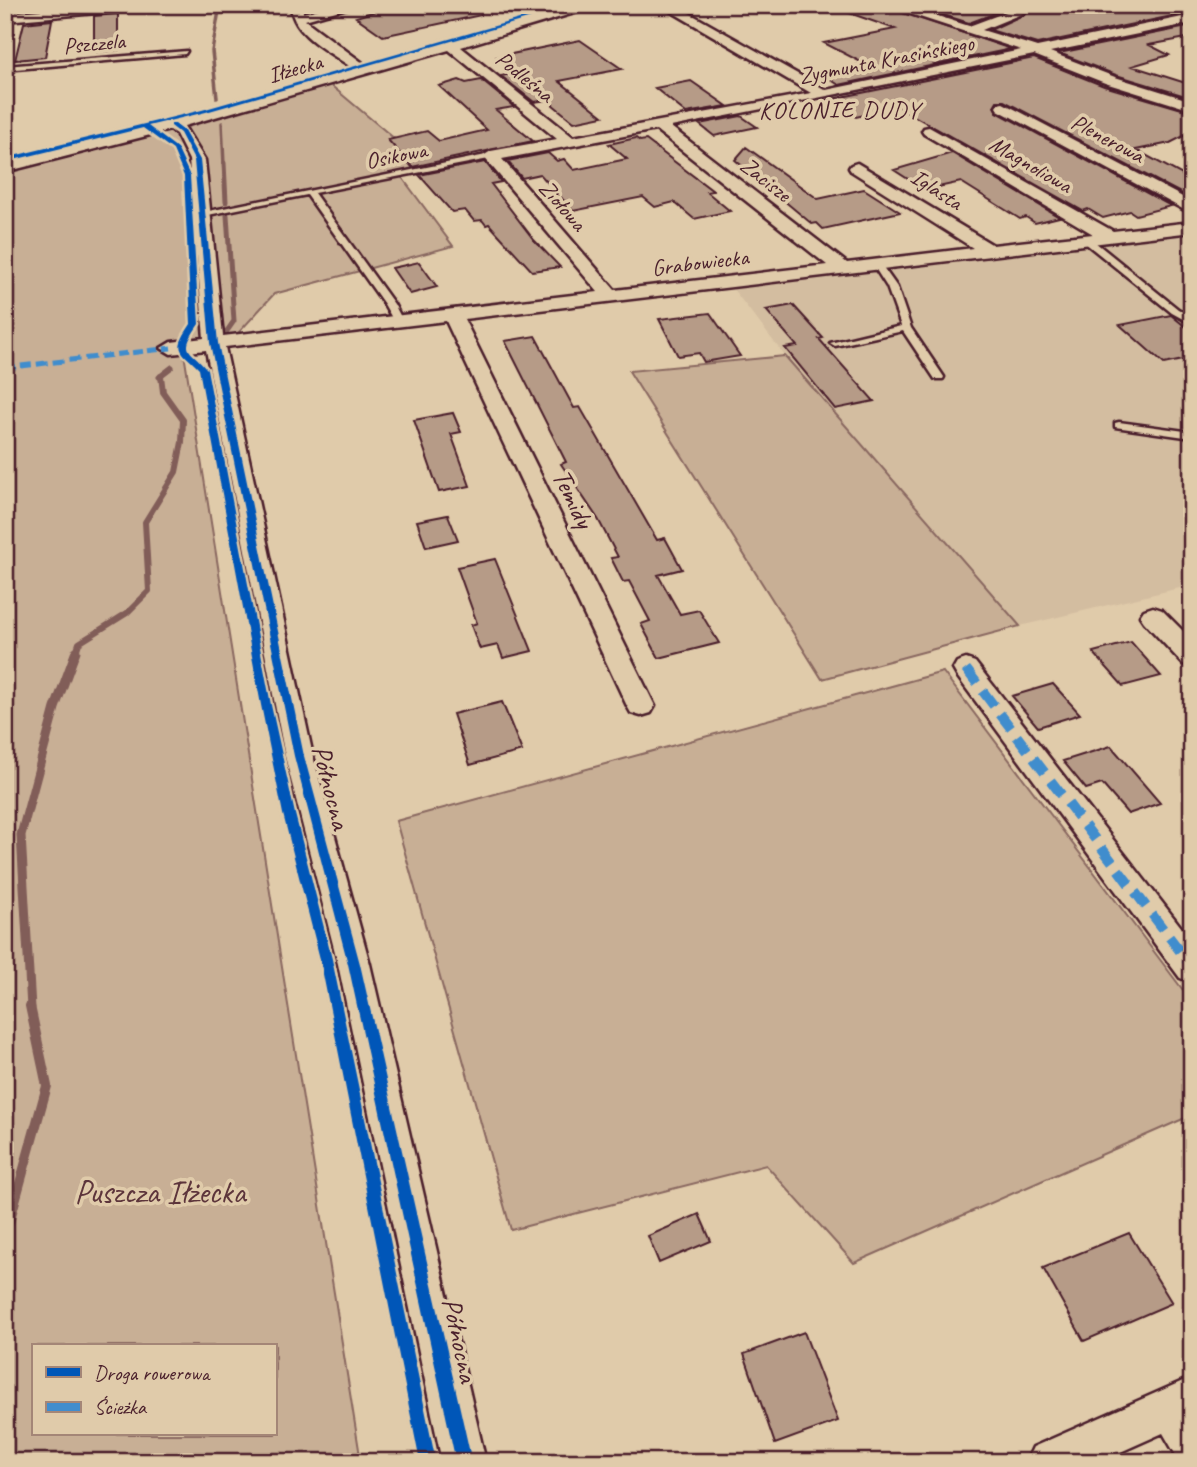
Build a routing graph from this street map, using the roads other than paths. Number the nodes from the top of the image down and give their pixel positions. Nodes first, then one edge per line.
1 (143, 5) edge
2 (351, 5) edge
3 (595, 5) edge
4 (666, 5) edge
5 (889, 5) edge
6 (1037, 5) edge
7 (297, 12) edge
8 (5, 17) edge
9 (1192, 19) edge
10 (970, 30) junction
11 (452, 46) junction
12 (1036, 51) junction
13 (185, 52) dead end
14 (5, 68) edge
15 (365, 71) junction
16 (824, 95) junction
17 (1192, 106) edge
18 (1003, 107) dead end
19 (173, 125) junction
20 (660, 127) junction
21 (929, 131) dead end
22 (570, 142) junction
23 (498, 154) junction
24 (5, 167) edge
25 (858, 168) dead end
26 (309, 192) junction
27 (1192, 208) edge
28 (203, 213) junction
29 (1191, 227) edge
30 (1111, 237) junction
31 (1087, 240) junction
32 (990, 251) junction
33 (877, 265) junction
34 (844, 269) junction
35 (610, 297) junction
36 (453, 316) junction
37 (1192, 321) edge
38 (399, 323) junction
39 (906, 328) junction
40 (214, 343) junction
41 (835, 343) dead end
42 (171, 348) dead end
43 (939, 377) dead end
44 (1119, 425) dead end
45 (1192, 435) edge
46 (1153, 616) dead end
47 (1192, 657) edge
48 (966, 669) dead end
49 (641, 706) dead end
50 (1192, 967) edge
51 (1185, 1416) edge
52 (464, 1462) edge
53 (1048, 1462) edge

1 - 8 street
2 - 7 street
3 - 11 street, Iłżecka
4 - 16 street
5 - 10 street
6 - 10 street
7 - 15 street
9 - 12 street, Zygmunta Krasińskiego
10 - 12 street
11 - 15 street, Iłżecka
11 - 22 street, Podleśna
12 - 16 street, Zygmunta Krasińskiego
12 - 17 street
13 - 14 lane, Pszczela
15 - 19 street, Iłżecka
16 - 20 street, Zygmunta Krasińskiego
18 - 27 street, Plenerowa
19 - 24 street, Iłżecka
19 - 28 street, Północna
20 - 22 street, Zygmunta Krasińskiego
20 - 34 street, Zacisze
21 - 30 street, Magnoliowa
22 - 23 street, Zygmunta Krasińskiego
23 - 26 lane, Osikowa
23 - 35 street, Ziołowa
25 - 32 street, Iglasta
26 - 28 lane, Osikowa
26 - 38 lane
28 - 40 street, Północna
29 - 30 street, Grabowiecka
30 - 31 street, Grabowiecka
31 - 32 street, Grabowiecka
31 - 37 lane
32 - 33 street, Grabowiecka
33 - 34 street, Grabowiecka
33 - 39 lane
34 - 35 street, Grabowiecka
35 - 36 street, Grabowiecka
36 - 38 street, Grabowiecka
36 - 49 street, Temidy
38 - 40 street, Grabowiecka
39 - 41 lane
39 - 43 lane
40 - 42 street, Grabowiecka
40 - 52 street, Północna
44 - 45 lane
46 - 47 street
48 - 50 street
51 - 53 street

